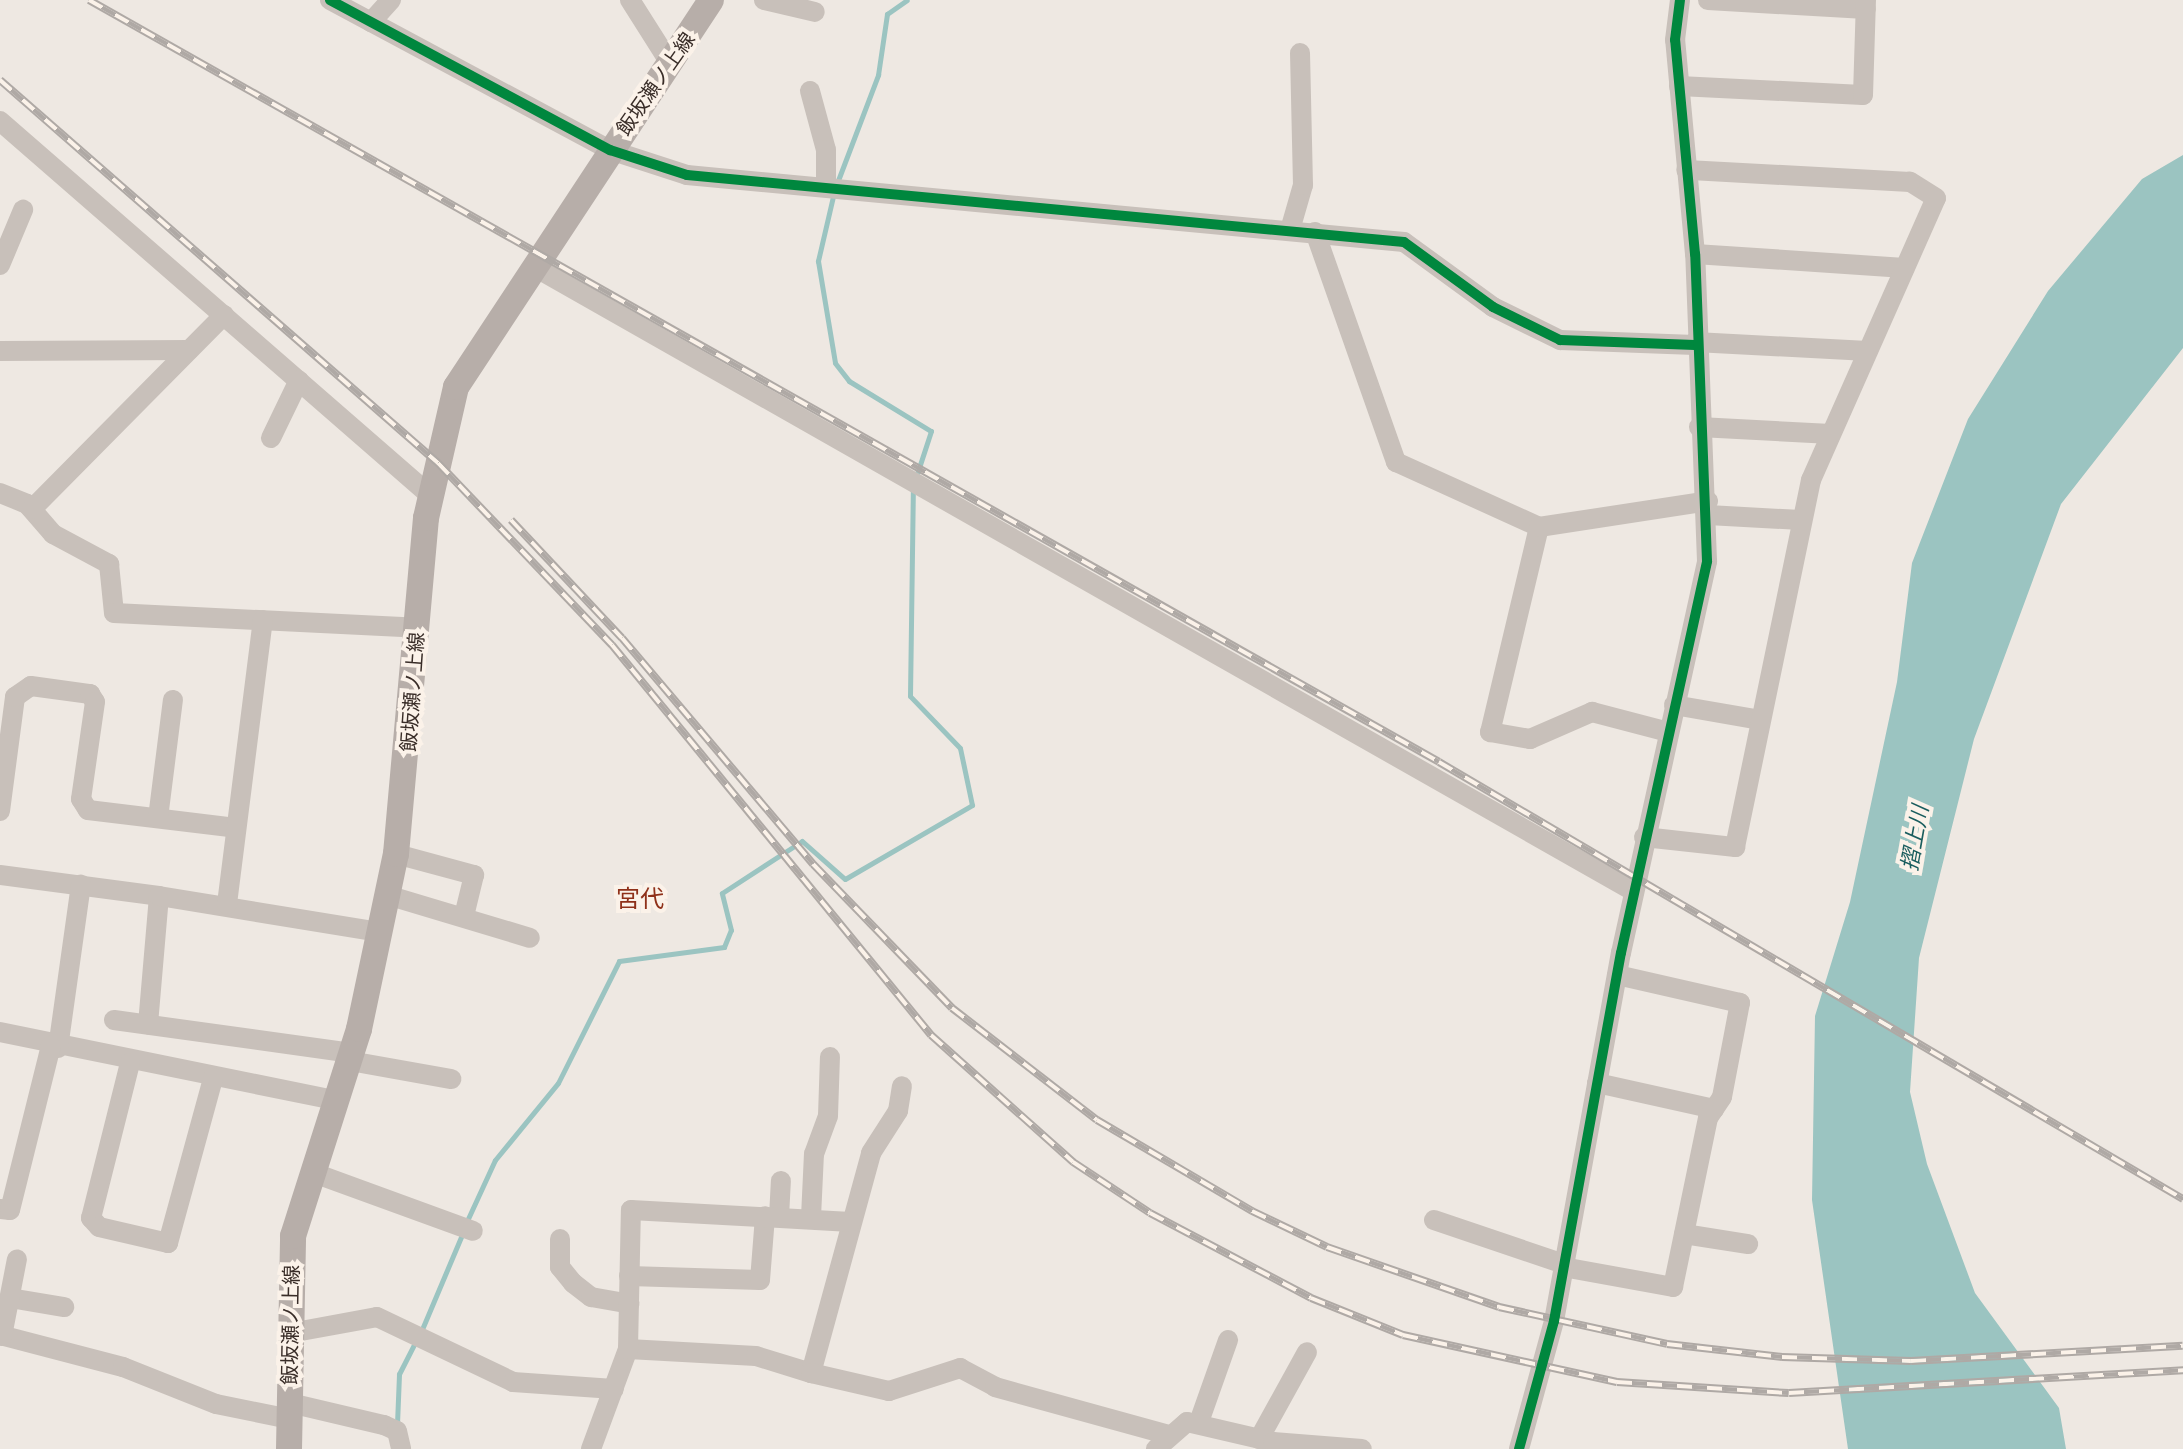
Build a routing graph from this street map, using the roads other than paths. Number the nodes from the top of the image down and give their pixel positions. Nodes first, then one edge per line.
1 (330, 0) edge
2 (391, 0) edge
3 (630, 0) edge
4 (711, 0) edge
5 (764, 0) edge
6 (1680, 0) edge
7 (1708, 0) edge
8 (1866, 4) edge
9 (815, 12) dead end
10 (371, 22) junction
11 (1300, 53) dead end
12 (670, 63) junction
13 (1679, 86) junction
14 (810, 91) dead end
15 (0, 121) edge
16 (610, 150) junction
17 (1686, 170) junction
18 (826, 186) junction
19 (23, 210) dead end
20 (1290, 230) junction
21 (1315, 232) junction
22 (1695, 254) junction
23 (0, 265) edge
24 (533, 266) junction
25 (1905, 268) junction
26 (224, 315) junction
27 (1695, 343) junction
28 (189, 350) junction
29 (0, 351) edge
30 (1868, 351) junction
31 (299, 380) junction
32 (1699, 427) junction
33 (1831, 434) junction
34 (271, 438) dead end
35 (0, 493) edge
36 (431, 496) junction
37 (1708, 508) junction
38 (32, 509) junction
39 (1801, 520) junction
40 (1539, 527) junction
41 (263, 620) junction
42 (418, 628) junction
43 (173, 700) dead end
44 (1674, 705) junction
45 (1760, 720) junction
46 (1668, 732) junction
47 (1, 802) edge
48 (158, 818) junction
49 (236, 828) junction
50 (1644, 837) junction
51 (396, 854) junction
52 (0, 875) edge
53 (81, 885) junction
54 (1633, 891) junction
55 (387, 895) junction
56 (159, 896) junction
57 (227, 904) junction
58 (464, 916) junction
59 (380, 932) junction
60 (530, 938) dead end
61 (1617, 975) junction
62 (114, 1020) dead end
63 (148, 1025) junction
64 (0, 1032) edge
65 (55, 1047) junction
66 (351, 1057) junction
67 (830, 1057) dead end
68 (130, 1063) junction
69 (213, 1078) junction
70 (451, 1079) dead end
71 (1597, 1083) junction
72 (902, 1086) dead end
73 (334, 1100) junction
74 (1714, 1109) junction
75 (314, 1173) junction
76 (781, 1181) dead end
77 (0, 1209) edge
78 (772, 1216) junction
79 (811, 1217) junction
80 (1434, 1220) dead end
81 (851, 1222) junction
82 (473, 1231) dead end
83 (1684, 1234) junction
84 (560, 1239) dead end
85 (1748, 1244) dead end
86 (17, 1259) dead end
87 (1563, 1266) junction
88 (629, 1276) junction
89 (10, 1298) junction
90 (629, 1304) junction
91 (64, 1307) dead end
92 (290, 1333) junction
93 (1, 1336) edge
94 (1228, 1340) dead end
95 (628, 1349) junction
96 (1307, 1352) dead end
97 (811, 1373) junction
98 (614, 1389) junction
99 (290, 1411) junction
100 (1199, 1422) junction
101 (1259, 1439) junction
102 (1229, 1440) edge
103 (1163, 1442) edge
104 (289, 1449) edge
105 (401, 1449) edge
106 (591, 1449) edge
107 (1362, 1449) edge
108 (1519, 1449) edge

1 - 10 street
2 - 10 street
3 - 12 street
4 - 12 main road, 飯坂瀬ノ上線
5 - 9 street
6 - 13 street
7 - 8 street
8 - 13 street
10 - 16 street
11 - 20 street
12 - 16 main road, 飯坂瀬ノ上線
13 - 17 street
14 - 18 street
15 - 26 street
16 - 18 street
16 - 24 main road, 飯坂瀬ノ上線
17 - 22 street
17 - 25 street
18 - 20 street
19 - 23 street
20 - 21 street
21 - 27 street
21 - 40 street
22 - 25 street
22 - 27 street
24 - 36 main road, 飯坂瀬ノ上線
24 - 54 street
25 - 30 street
26 - 28 street
26 - 31 street
27 - 30 street
27 - 32 street
28 - 29 street
28 - 38 street
30 - 33 street
31 - 34 street
31 - 36 street
32 - 33 street
32 - 37 street
33 - 39 street
35 - 38 street
36 - 42 main road, 飯坂瀬ノ上線
37 - 39 street
37 - 40 street
37 - 44 street
38 - 41 street
39 - 45 street
40 - 46 street
41 - 42 street
41 - 49 street
42 - 51 main road, 飯坂瀬ノ上線
43 - 48 street
44 - 45 street
44 - 46 street
45 - 50 street
46 - 50 street
47 - 48 street
48 - 49 street
49 - 57 street
50 - 54 street
51 - 55 main road, 飯坂瀬ノ上線
51 - 58 street
52 - 53 street
53 - 56 street
53 - 65 street
54 - 61 street
55 - 58 street
55 - 59 main road, 飯坂瀬ノ上線
56 - 57 street
56 - 63 street
57 - 59 street
58 - 60 street
59 - 66 main road, 飯坂瀬ノ上線
61 - 71 street
61 - 74 street
62 - 63 street
63 - 66 street
64 - 65 street
65 - 68 street
65 - 77 street
66 - 70 street
66 - 73 main road, 飯坂瀬ノ上線
67 - 79 street
68 - 69 street
68 - 69 street
69 - 73 street
71 - 74 street
71 - 87 street
72 - 81 street
73 - 75 main road, 飯坂瀬ノ上線
74 - 83 street
75 - 82 street
75 - 92 main road, 飯坂瀬ノ上線
76 - 78 street
78 - 79 street
78 - 88 street
78 - 88 street
79 - 81 street
80 - 87 street
81 - 97 street
83 - 85 street
83 - 87 street
84 - 90 street
86 - 89 street
87 - 108 street
88 - 90 street
89 - 91 street
89 - 93 street
90 - 95 street
92 - 98 street
92 - 99 main road, 飯坂瀬ノ上線
93 - 99 street
94 - 100 street
95 - 97 street
95 - 98 street
96 - 101 street
97 - 103 street
98 - 106 street
99 - 104 main road, 飯坂瀬ノ上線
99 - 105 street
100 - 102 street
100 - 103 street
101 - 102 street
101 - 107 street

